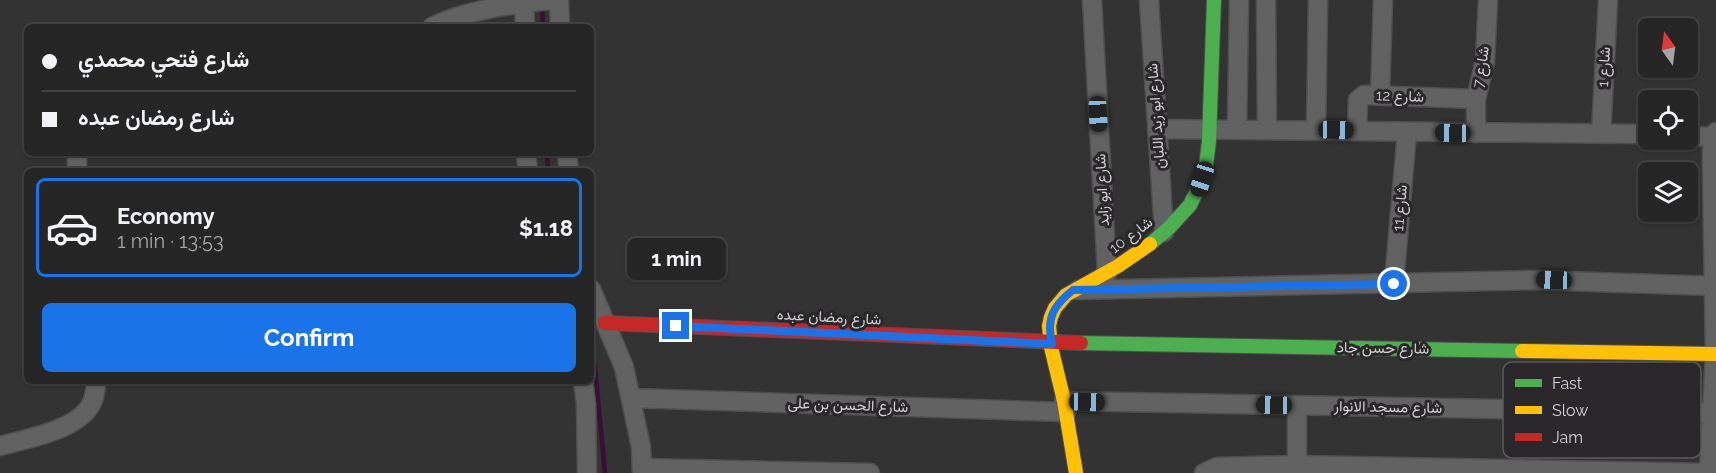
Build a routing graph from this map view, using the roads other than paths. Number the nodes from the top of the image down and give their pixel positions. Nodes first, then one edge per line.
1 (550, 0) edge
2 (559, 0) edge
3 (1092, 0) edge
4 (1149, 0) edge
5 (1214, 0) edge
6 (1239, 0) edge
7 (1266, 0) edge
8 (1318, 0) edge
9 (1383, 0) edge
10 (1488, 0) edge
11 (1608, 0) edge
12 (526, 2) edge
13 (440, 24) edge
14 (525, 24) edge
15 (560, 24) edge
16 (1380, 95) junction
17 (1476, 99) junction
18 (1157, 129) junction
19 (1209, 129) junction
20 (1237, 129) junction
21 (1266, 129) junction
22 (1316, 130) junction
23 (1357, 131) junction
24 (1407, 132) junction
25 (1476, 133) junction
26 (1601, 134) junction
27 (1638, 134) edge
28 (1715, 135) edge
29 (1698, 136) edge
30 (1164, 232) junction
31 (1107, 273) junction
32 (1394, 284) junction
33 (1715, 286) edge
34 (1073, 290) junction
35 (594, 296) edge
36 (605, 323) junction
37 (1052, 344) junction
38 (1715, 359) edge
39 (96, 384) edge
40 (583, 384) edge
41 (631, 398) junction
42 (1297, 406) junction
43 (1065, 407) junction
44 (1503, 415) edge
45 (1713, 425) edge
46 (0, 446) edge
47 (1302, 468) edge
48 (1338, 469) edge
49 (642, 470) edge
50 (1396, 470) edge
51 (1513, 471) edge
52 (587, 473) edge
53 (870, 473) edge
54 (1076, 473) edge
55 (1204, 473) edge
56 (1709, 473) edge

1 - 12 street
2 - 15 street
3 - 31 street, شارع ابو زايد
4 - 18 street, شارع ابو زيد اللبان
5 - 19 street, شارع 10
6 - 20 street
7 - 21 street
8 - 22 street
9 - 16 street
10 - 17 street, شارع 7
11 - 26 street, شارع 1
12 - 13 street
12 - 14 street
16 - 17 street, شارع 12
16 - 23 street, شارع 12
17 - 25 street, شارع 7
18 - 19 street
18 - 30 street, شارع ابو زيد اللبان
19 - 20 street
19 - 30 street, شارع 10
20 - 21 street
21 - 22 street
22 - 23 street
23 - 24 street
24 - 25 street
24 - 32 street, شارع 11
25 - 26 street
26 - 27 street
28 - 29 street
28 - 33 street
30 - 31 street, شارع 10
31 - 34 street, شارع 10
32 - 33 street
32 - 34 street
33 - 38 street
34 - 37 street, شارع 10
35 - 36 street
36 - 37 street, شارع رمضان عبده
36 - 41 street
37 - 38 street, شارع حسن جاد
37 - 43 street, شارع 10
38 - 45 street
39 - 46 street
40 - 52 street
41 - 43 street, شارع الحسن بن على
41 - 49 street
42 - 43 street, شارع مسجد الانوار
42 - 44 street, شارع مسجد الانوار
42 - 47 street
43 - 54 street, شارع 10
45 - 56 street
47 - 48 street
47 - 55 street
48 - 50 street
49 - 53 street
50 - 51 street
51 - 56 street

